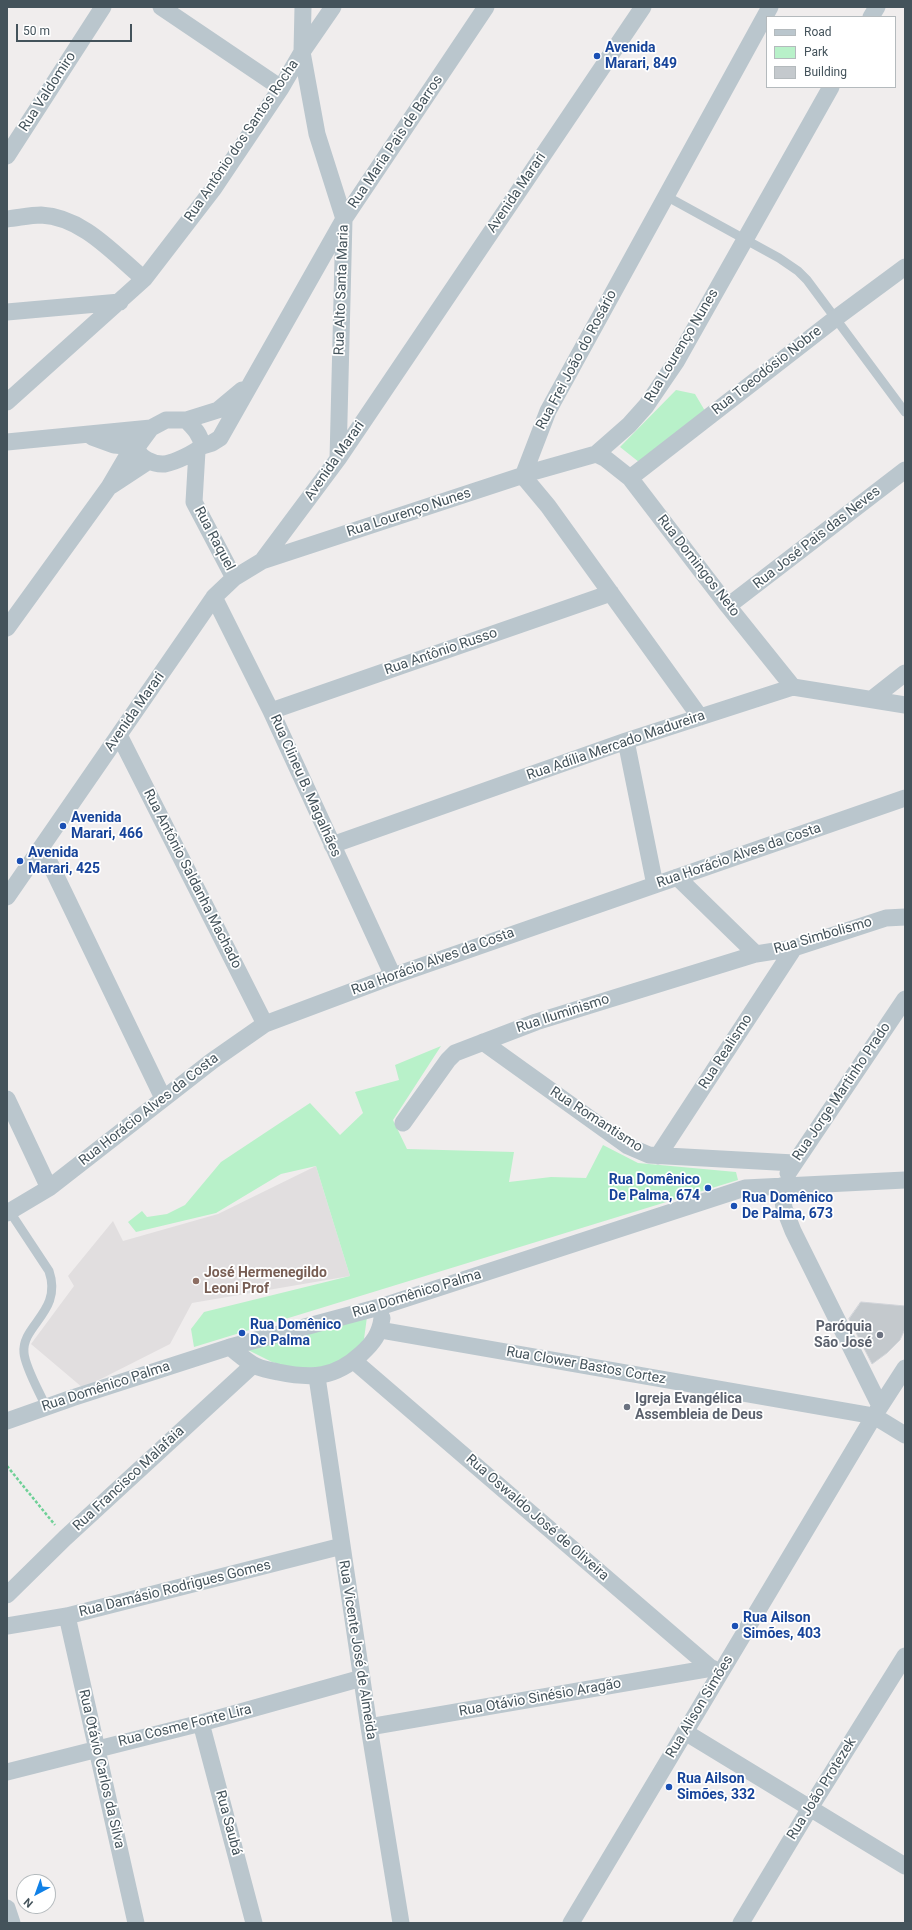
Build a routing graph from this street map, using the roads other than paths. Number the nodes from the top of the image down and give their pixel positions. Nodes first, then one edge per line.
1 (103, 7) edge
2 (161, 7) edge
3 (303, 7) edge
4 (334, 7) edge
5 (486, 7) edge
6 (643, 7) edge
7 (770, 7) edge
8 (877, 7) edge
9 (872, 16) edge
10 (302, 52) junction
11 (281, 88) junction
12 (830, 88) edge
13 (7, 156) edge
14 (666, 196) junction
15 (7, 219) edge
16 (344, 219) junction
17 (745, 238) junction
18 (905, 267) edge
19 (144, 280) junction
20 (120, 302) junction
21 (7, 312) edge
22 (836, 318) junction
23 (250, 383) junction
24 (7, 402) edge
25 (905, 412) edge
26 (186, 420) junction
27 (151, 428) junction
28 (86, 435) junction
29 (7, 442) edge
30 (199, 448) junction
31 (141, 453) junction
32 (596, 454) junction
33 (338, 459) junction
34 (905, 470) edge
35 (523, 476) junction
36 (630, 478) junction
37 (262, 561) junction
38 (234, 578) junction
39 (611, 593) junction
40 (214, 597) junction
41 (728, 606) junction
42 (7, 628) edge
43 (905, 674) edge
44 (793, 687) junction
45 (872, 699) junction
46 (905, 705) edge
47 (271, 711) junction
48 (700, 717) junction
49 (119, 735) junction
50 (626, 741) junction
51 (905, 798) edge
52 (332, 845) junction
53 (42, 847) junction
54 (677, 877) junction
55 (655, 885) junction
56 (7, 897) edge
57 (905, 917) edge
58 (794, 948) junction
59 (756, 954) junction
60 (394, 976) junction
61 (905, 999) edge
62 (265, 1024) junction
63 (483, 1042) junction
64 (163, 1098) junction
65 (7, 1099) edge
66 (403, 1123) dead end
67 (658, 1156) junction
68 (794, 1163) junction
69 (905, 1180) edge
70 (781, 1186) junction
71 (49, 1188) junction
72 (8, 1212) edge
73 (383, 1306) junction
74 (380, 1330) junction
75 (230, 1347) junction
76 (354, 1360) junction
77 (253, 1365) junction
78 (905, 1368) edge
79 (317, 1377) junction
80 (46, 1407) junction
81 (877, 1411) junction
82 (7, 1421) edge
83 (905, 1435) edge
84 (342, 1546) junction
85 (7, 1595) edge
86 (67, 1616) junction
87 (7, 1626) edge
88 (905, 1656) edge
89 (716, 1671) junction
90 (362, 1678) junction
91 (201, 1723) junction
92 (369, 1727) junction
93 (685, 1732) junction
94 (96, 1748) junction
95 (7, 1772) edge
96 (810, 1808) junction
97 (905, 1866) edge
98 (136, 1923) edge
99 (254, 1923) edge
100 (401, 1923) edge
101 (571, 1923) edge
102 (741, 1923) edge

1 - 13 street, Rua Valdomiro
2 - 11 street
3 - 10 street, Rua Alto Santa Maria
4 - 10 street, Rua Antônio dos Santos Rocha
5 - 16 street, Rua Maria Pais de Barros
6 - 33 street, Avenida Marari
7 - 14 street, Rua Frei João do Rosário
8 - 9 street
10 - 11 street, Rua Antônio dos Santos Rocha
10 - 16 street, Rua Alto Santa Maria
11 - 19 street, Rua Antônio dos Santos Rocha
12 - 17 street, Rua Lourenço Nunes
14 - 17 lane
14 - 35 street, Rua Frei João do Rosário
15 - 19 street
16 - 23 street, Rua Maria Pais de Barros
16 - 33 street, Rua Alto Santa Maria
17 - 22 lane
17 - 32 street, Rua Lourenço Nunes
18 - 22 street, Rua Toeodósio Nobre
19 - 20 street, Rua Antônio dos Santos Rocha
20 - 21 street
20 - 24 street, Rua Antônio dos Santos Rocha
22 - 25 lane
22 - 36 street, Rua Toeodósio Nobre
23 - 26 street, Rua Maria Pais de Barros
23 - 30 street, Rua Maria Pais de Barros
26 - 27 street, Rua Maria Pais de Barros
26 - 30 street
27 - 28 street
27 - 31 street
28 - 29 street
28 - 31 street
30 - 31 street, Rua Maria Pais de Barros
30 - 38 street, Rua Raquel
31 - 42 street
32 - 35 street, Rua Lourenço Nunes
32 - 36 street, Rua Domingos Neto
33 - 37 street, Avenida Marari
34 - 41 street, Rua José Pais das Neves
35 - 37 street, Rua Lourenço Nunes
35 - 39 street
36 - 41 street, Rua Domingos Neto
37 - 38 street, Avenida Marari
38 - 40 street, Avenida Marari
39 - 47 street, Rua Antônio Russo
39 - 48 street
40 - 47 street, Rua Clineu B. Magalhães
40 - 49 street, Avenida Marari
41 - 44 street, Rua Domingos Neto
43 - 45 street
44 - 45 street, Rua Adília Mercado Madureira
44 - 48 street, Rua Adília Mercado Madureira
45 - 46 street, Rua Adília Mercado Madureira
47 - 52 street, Rua Clineu B. Magalhães
48 - 50 street, Rua Adília Mercado Madureira
49 - 53 street, Avenida Marari
49 - 62 street, Rua Antônio Saldanha Machado
50 - 52 street, Rua Adília Mercado Madureira
50 - 55 street
51 - 54 street, Rua Horácio Alves da Costa
52 - 60 street, Rua Clineu B. Magalhães
53 - 56 street, Avenida Marari
53 - 64 street
54 - 55 street, Rua Horácio Alves da Costa
54 - 59 street, Rua Simbolismo
55 - 60 street, Rua Horácio Alves da Costa
57 - 58 street, Rua Simbolismo
58 - 59 street, Rua Simbolismo
58 - 67 street, Rua Realismo
59 - 63 street, Rua Iluminismo
60 - 62 street, Rua Horácio Alves da Costa
61 - 68 street, Rua Jorge Martinho Prado
62 - 64 street, Rua Horácio Alves da Costa
63 - 66 street, Rua Iluminismo
63 - 67 street, Rua Romantismo
64 - 71 street, Rua Horácio Alves da Costa
65 - 71 street
67 - 68 street, Rua Romantismo
68 - 70 street, Rua Jorge Martinho Prado
69 - 70 street
70 - 73 street, Rua Domênico Palma
70 - 81 street
71 - 72 street, Rua Horácio Alves da Costa
72 - 80 lane
73 - 74 street
73 - 75 street, Rua Domênico Palma
74 - 76 street
74 - 81 street, Rua Clower Bastos Cortez
75 - 77 street
75 - 80 street, Rua Domênico Palma
76 - 79 street
76 - 89 street, Rua Oswaldo José de Oliveira
77 - 79 street
77 - 85 street, Rua Francisco Malafaia
78 - 81 street, Rua Alison Simões
79 - 84 street, Rua Vicente José de Almeida
80 - 82 street, Rua Domênico Palma
81 - 83 street, Rua Clower Bastos Cortez
81 - 89 street, Rua Alison Simões
84 - 86 street, Rua Damásio Rodrigues Gomes
84 - 90 street, Rua Vicente José de Almeida
86 - 87 street, Rua Damásio Rodrigues Gomes
86 - 94 street, Rua Otávio Carlos da Silva
88 - 96 street, Rua João Protezek
89 - 92 street, Rua Otávio Sinésio Aragão
89 - 93 street, Rua Alison Simões
90 - 91 street, Rua Cosme Fonte Lira
90 - 92 street, Rua Vicente José de Almeida
91 - 94 street, Rua Cosme Fonte Lira
91 - 99 street, Rua Saubá
92 - 100 street, Rua Vicente José de Almeida
93 - 96 street
93 - 101 street, Rua Alison Simões
94 - 95 street, Rua Cosme Fonte Lira
94 - 98 street, Rua Otávio Carlos da Silva
96 - 97 street
96 - 102 street, Rua João Protezek

